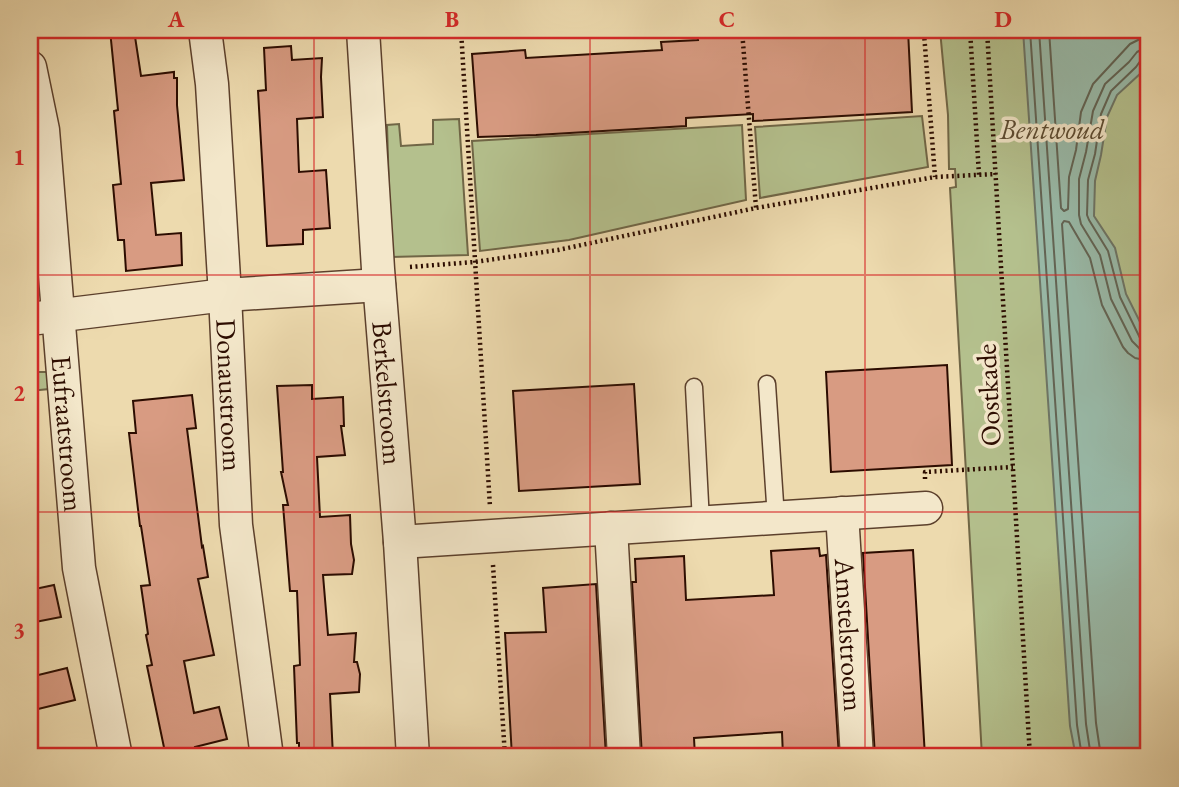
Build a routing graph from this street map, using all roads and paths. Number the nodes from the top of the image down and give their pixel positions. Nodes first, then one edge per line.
1 (205, 30) edge
2 (363, 30) edge
3 (461, 30) edge
4 (742, 30) edge
5 (970, 30) edge
6 (987, 30) edge
7 (924, 33) dead end
8 (30, 67) edge
9 (996, 174) junction
10 (979, 175) junction
11 (935, 177) junction
12 (756, 208) junction
13 (474, 262) junction
14 (378, 277) junction
15 (225, 295) junction
16 (45, 317) edge
17 (767, 384) dead end
18 (694, 387) dead end
19 (1013, 467) junction
20 (963, 469) dead end
21 (926, 508) dead end
22 (842, 513) junction
23 (776, 517) junction
24 (701, 522) junction
25 (611, 528) junction
26 (400, 542) junction
27 (116, 757) edge
28 (267, 757) edge
29 (413, 757) edge
30 (624, 757) edge
31 (857, 757) edge
32 (1030, 757) edge

1 - 15 street, Donaustroom
2 - 14 street, Berkelstroom
3 - 13 path
4 - 12 path
5 - 10 path
6 - 9 path, Oostkade
7 - 11 path
8 - 16 street, Eufraatstroom
9 - 10 path
9 - 19 path, Oostkade
10 - 11 path
11 - 12 path
12 - 13 path
13 - 14 path
14 - 15 street
14 - 26 street, Berkelstroom
15 - 16 street
15 - 28 street, Donaustroom
16 - 27 street, Eufraatstroom
17 - 23 lane
18 - 24 lane
19 - 20 path
19 - 32 path, Oostkade
21 - 22 street
22 - 23 street
22 - 31 street, Amstelstroom
23 - 24 street
24 - 25 street
25 - 26 street
25 - 30 street
26 - 29 street, Berkelstroom

